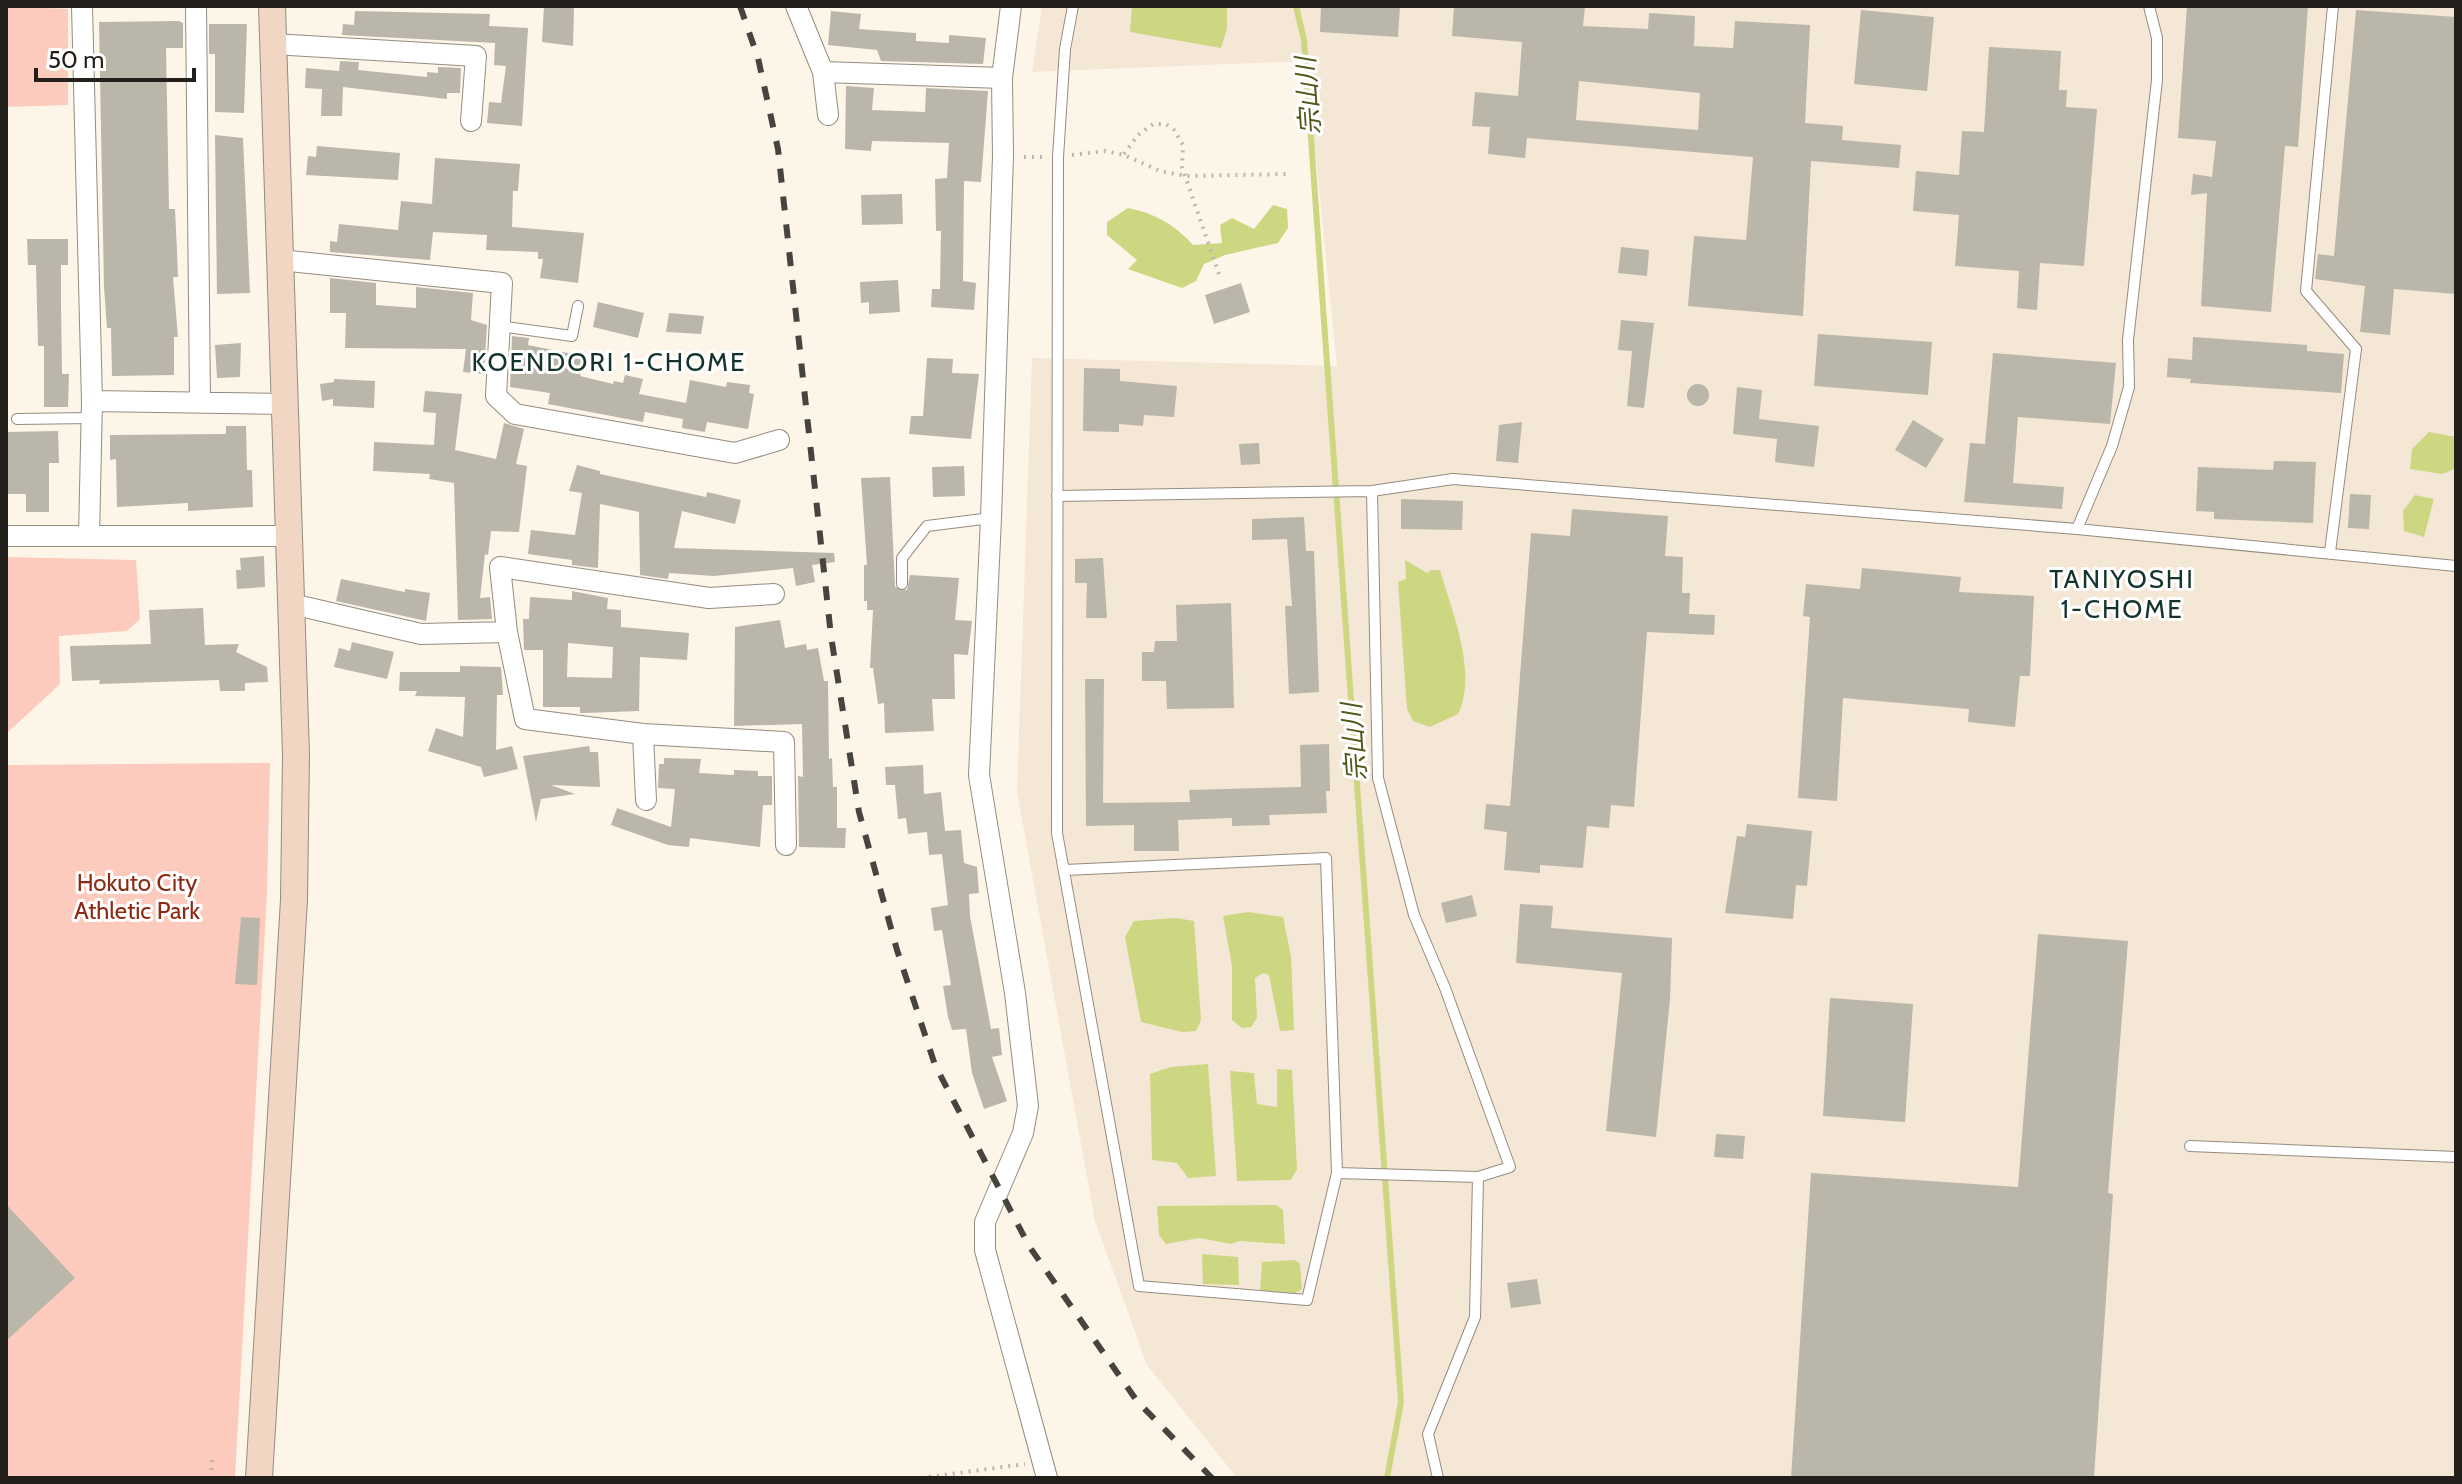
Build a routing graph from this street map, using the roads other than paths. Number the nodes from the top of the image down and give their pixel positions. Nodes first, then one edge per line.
1 (82, 6) edge
2 (196, 6) edge
3 (272, 6) edge
4 (796, 6) edge
5 (1011, 6) edge
6 (1073, 6) edge
7 (2149, 6) edge
8 (2333, 6) edge
9 (273, 44) junction
10 (823, 72) junction
11 (1002, 78) junction
12 (828, 115) dead end
13 (471, 121) dead end
14 (280, 260) junction
15 (578, 306) dead end
16 (499, 326) junction
17 (200, 401) junction
18 (286, 404) junction
19 (91, 410) junction
20 (17, 419) dead end
21 (779, 440) dead end
22 (1372, 491) junction
23 (1057, 496) junction
24 (991, 518) junction
25 (2077, 529) junction
26 (6, 536) edge
27 (89, 536) junction
28 (289, 536) junction
29 (2330, 552) junction
30 (2456, 566) edge
31 (902, 584) dead end
32 (774, 594) dead end
33 (292, 604) junction
34 (507, 632) junction
35 (643, 734) junction
36 (646, 800) dead end
37 (786, 845) dead end
38 (1065, 870) junction
39 (2190, 1146) dead end
40 (2456, 1157) edge
41 (1337, 1173) junction
42 (1478, 1177) junction
43 (1045, 1470) edge
44 (259, 1478) edge
45 (1438, 1478) edge

1 - 19 street
2 - 17 street
3 - 9 street
4 - 10 street
5 - 11 street
6 - 23 lane
7 - 25 lane
8 - 29 lane
9 - 13 street
9 - 14 street
10 - 11 street
10 - 12 street
11 - 24 street
14 - 16 street
14 - 18 street
15 - 16 lane
16 - 21 street
17 - 18 street
17 - 19 street
18 - 28 street
19 - 20 lane
19 - 27 street
22 - 23 lane
22 - 25 lane
22 - 42 lane
23 - 38 lane
24 - 31 lane
24 - 43 street
25 - 29 lane
26 - 27 street
27 - 28 street
28 - 33 street
29 - 30 lane
32 - 34 street
33 - 34 street
33 - 44 street
34 - 35 street
35 - 36 street
35 - 37 street
38 - 41 lane
38 - 41 lane
39 - 40 lane
41 - 42 lane
42 - 45 lane

